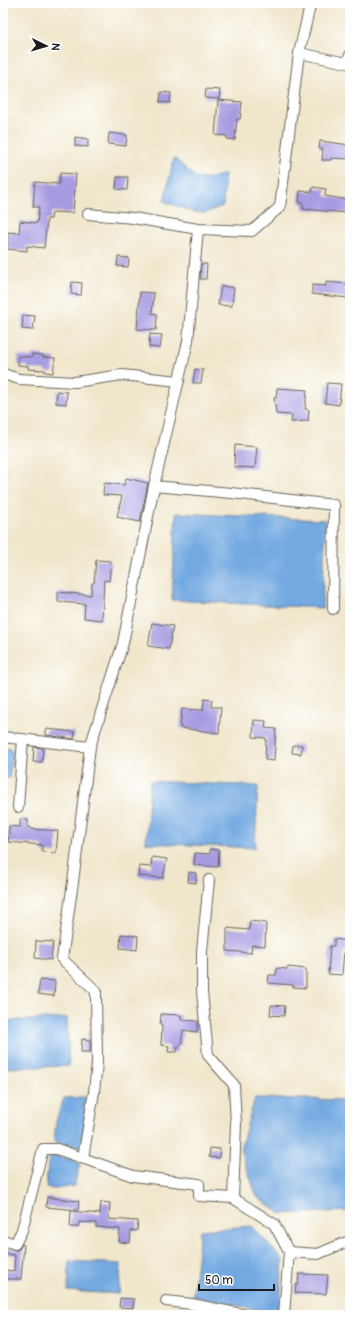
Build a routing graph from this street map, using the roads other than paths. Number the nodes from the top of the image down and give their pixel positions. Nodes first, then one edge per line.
1 (297, 3) edge
2 (299, 53) junction
3 (350, 55) edge
4 (88, 214) dead end
5 (198, 229) junction
6 (3, 374) edge
7 (179, 381) junction
8 (154, 486) junction
9 (334, 609) dead end
10 (3, 737) edge
11 (23, 739) junction
12 (90, 747) junction
13 (18, 808) dead end
14 (209, 880) dead end
15 (83, 1158) junction
16 (233, 1198) junction
17 (3, 1240) edge
18 (350, 1242) edge
19 (289, 1252) junction
20 (166, 1301) dead end
21 (246, 1315) edge
22 (284, 1315) edge

1 - 2 street
2 - 3 street
2 - 5 street
4 - 5 street
5 - 7 street
6 - 7 street
7 - 8 street
8 - 9 street
8 - 12 street
10 - 11 street
11 - 12 street
11 - 13 street
12 - 15 street
14 - 16 street
15 - 16 street
15 - 17 street
16 - 19 street
18 - 19 street
19 - 22 street
20 - 21 street

